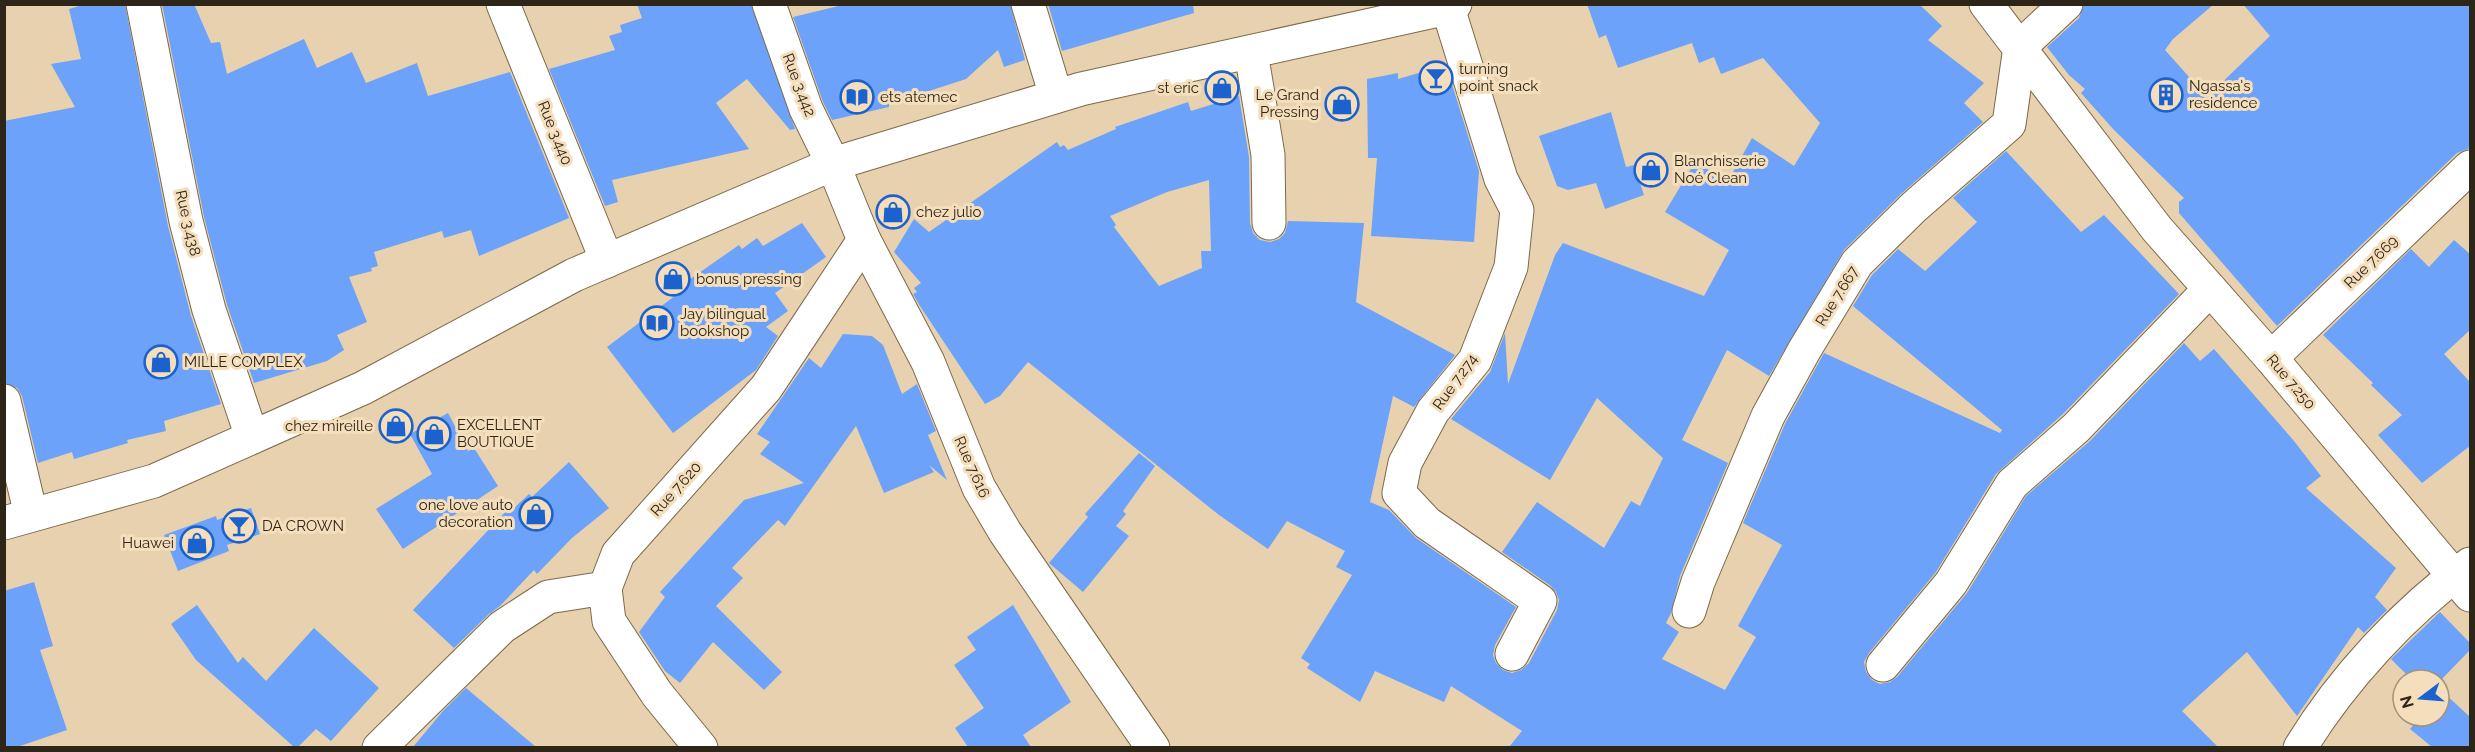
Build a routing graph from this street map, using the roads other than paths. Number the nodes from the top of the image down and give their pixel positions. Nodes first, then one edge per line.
1 (143, 4) edge
2 (503, 4) edge
3 (769, 4) edge
4 (1028, 4) edge
5 (1986, 4) edge
6 (2066, 4) edge
7 (1451, 6) edge
8 (2020, 47) junction
9 (1251, 52) junction
10 (1056, 96) junction
11 (833, 164) junction
12 (2470, 167) edge
13 (1269, 223) dead end
14 (864, 240) junction
15 (607, 261) junction
16 (2210, 289) junction
17 (2271, 358) junction
18 (4, 401) edge
19 (252, 437) junction
20 (18, 519) edge
21 (2465, 579) edge
22 (605, 588) junction
23 (1689, 611) dead end
24 (1512, 654) dead end
25 (1883, 666) dead end
26 (379, 747) edge
27 (701, 747) edge
28 (1153, 747) edge
29 (2300, 747) edge

1 - 19 street, Rue 3.438
2 - 15 street, Rue 3.440
3 - 11 street, Rue 3.442
4 - 10 street
5 - 8 street, Rue 7.250
6 - 8 street
7 - 9 street
7 - 24 street, Rue 7.274
8 - 16 street, Rue 7.250
8 - 23 street, Rue 7.667
9 - 10 street
9 - 13 street
10 - 11 street
11 - 14 street, Rue 7.616
11 - 15 street
12 - 17 street, Rue 7.669
14 - 22 street, Rue 7.620
14 - 28 street, Rue 7.616
15 - 19 street
16 - 17 street, Rue 7.250
16 - 25 street
17 - 21 street, Rue 7.250
18 - 20 street
19 - 20 street
21 - 29 street, Rue 7.250
22 - 26 street
22 - 27 street, Rue 7.620

